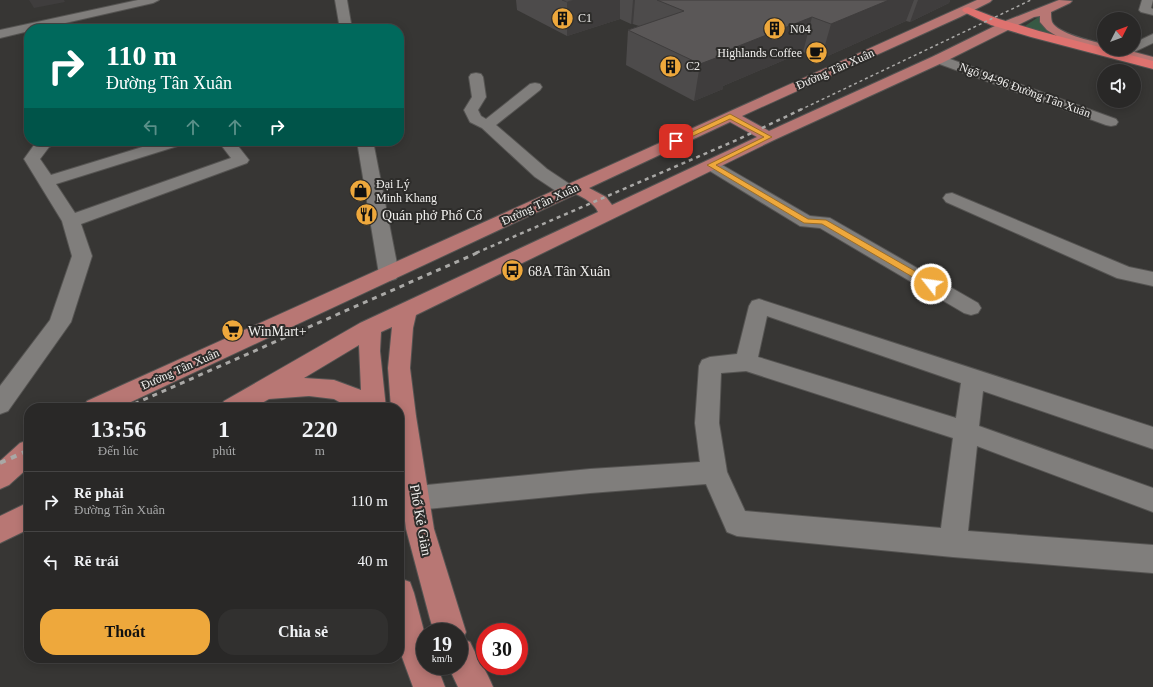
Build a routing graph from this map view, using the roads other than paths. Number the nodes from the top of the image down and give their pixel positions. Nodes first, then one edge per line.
1 (132, 0) edge
2 (153, 0) edge
3 (341, 0) edge
4 (986, 0) edge
5 (1148, 0) edge
6 (1069, 1) edge
7 (1043, 5) edge
8 (968, 10) junction
9 (1153, 12) edge
10 (45, 24) edge
11 (345, 24) edge
12 (1007, 25) junction
13 (0, 29) edge
14 (24, 29) edge
15 (0, 34) edge
16 (1035, 34) junction
17 (983, 37) junction
18 (1153, 38) edge
19 (1141, 45) edge
20 (1097, 46) edge
21 (1141, 55) edge
22 (939, 59) junction
23 (1153, 61) edge
24 (1153, 65) edge
25 (476, 77) dead end
26 (535, 87) dead end
27 (730, 116) junction
28 (1111, 122) dead end
29 (487, 125) junction
30 (769, 137) junction
31 (42, 146) edge
32 (139, 146) edge
33 (160, 146) edge
34 (230, 146) edge
35 (366, 146) edge
36 (711, 165) junction
37 (44, 178) junction
38 (571, 190) junction
39 (952, 198) dead end
40 (608, 214) junction
41 (71, 221) junction
42 (389, 274) junction
43 (1153, 279) edge
44 (971, 308) dead end
45 (407, 311) junction
46 (371, 328) junction
47 (746, 362) junction
48 (973, 378) junction
49 (265, 390) junction
50 (106, 403) edge
51 (241, 403) edge
52 (362, 403) edge
53 (374, 403) edge
54 (403, 403) edge
55 (0, 404) edge
56 (404, 416) edge
57 (967, 432) junction
58 (1153, 438) edge
59 (24, 455) edge
60 (714, 472) junction
61 (0, 477) edge
62 (417, 498) junction
63 (1153, 500) edge
64 (24, 518) edge
65 (0, 530) edge
66 (954, 544) junction
67 (1153, 559) edge
68 (404, 614) edge
69 (446, 623) edge
70 (468, 673) edge
71 (429, 687) edge
72 (477, 687) edge

1 - 13 street
2 - 10 street
3 - 11 street
4 - 8 main road, Đường Tân Xuân
5 - 9 street
6 - 7 main road
7 - 12 main road
7 - 20 main road
8 - 12 highway
8 - 27 main road, Đường Tân Xuân
12 - 16 highway
12 - 17 main road
14 - 15 street
16 - 17 main road
16 - 24 highway
17 - 22 main road
18 - 19 street
21 - 23 main road
22 - 28 street, Ngõ 94-96 Đường Tân Xuân
22 - 30 main road
25 - 29 street
26 - 29 street
27 - 30 main road
27 - 38 main road, Đường Tân Xuân
29 - 38 street
30 - 36 main road
31 - 37 street
32 - 37 street
33 - 37 street
34 - 41 street
35 - 42 street
36 - 40 main road
36 - 44 street
37 - 41 street
38 - 40 main road
38 - 42 main road, Đường Tân Xuân
39 - 43 street
40 - 45 main road
41 - 55 street
42 - 50 main road, Đường Tân Xuân
45 - 46 main road
45 - 54 main road, Phố Kẻ Giàn
46 - 49 main road
46 - 53 main road
47 - 48 street
47 - 57 street
47 - 60 street
48 - 57 street
48 - 58 street
49 - 51 main road
49 - 52 main road
56 - 62 main road, Phố Kẻ Giàn
57 - 63 street
57 - 66 street
59 - 61 main road
60 - 62 street
60 - 66 street
62 - 69 main road, Phố Kẻ Giàn
64 - 65 main road
66 - 67 street
68 - 71 main road
70 - 72 main road

